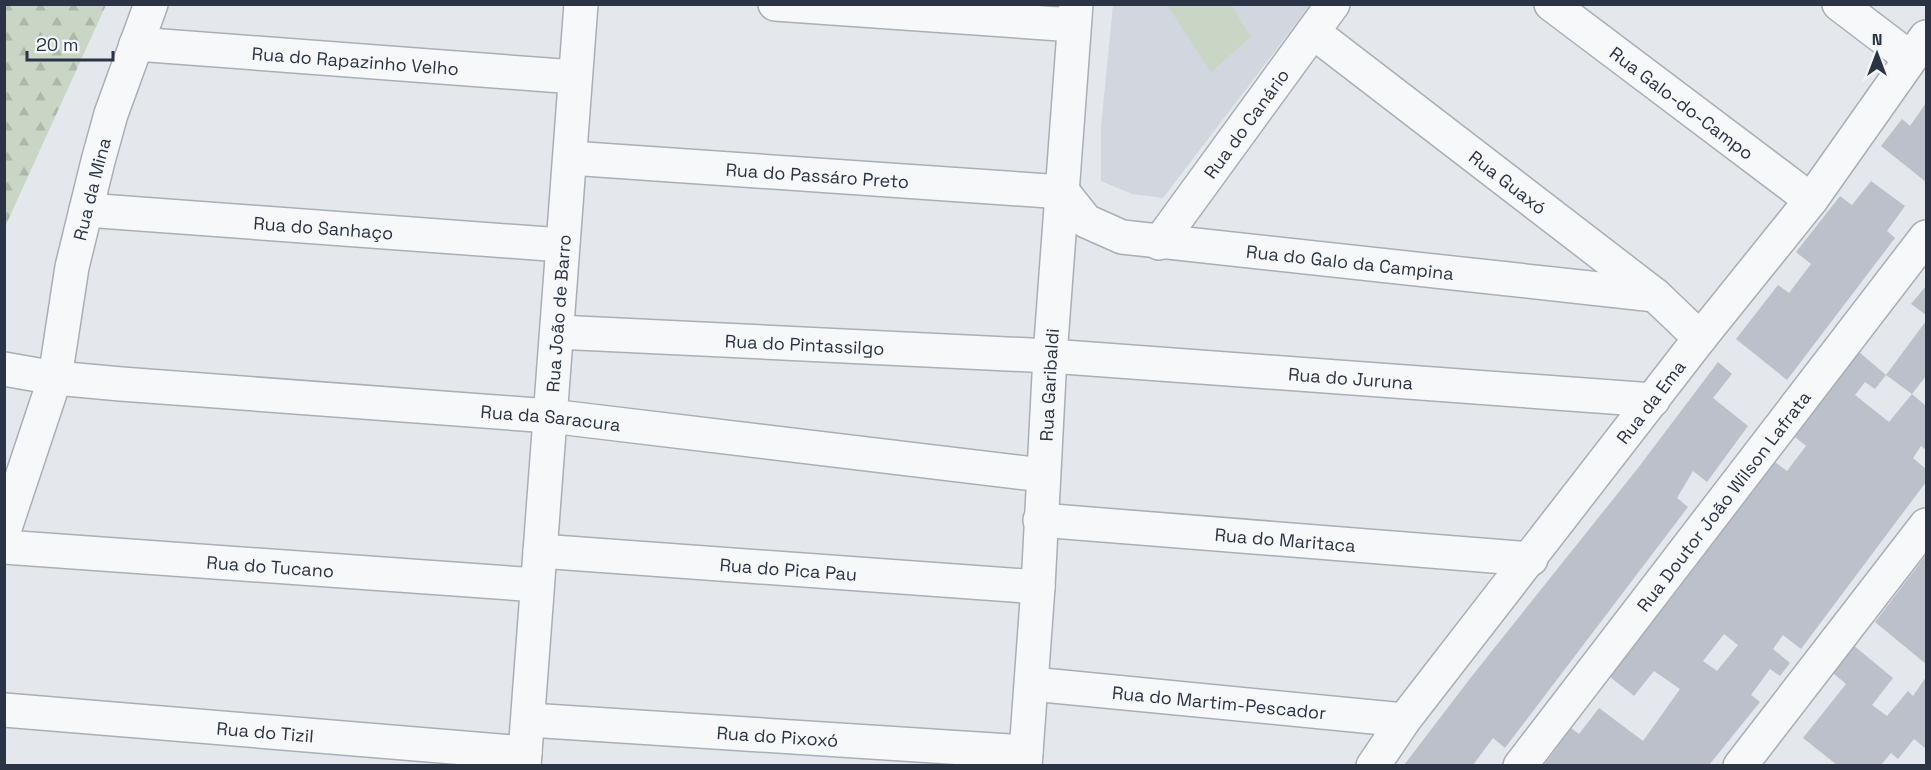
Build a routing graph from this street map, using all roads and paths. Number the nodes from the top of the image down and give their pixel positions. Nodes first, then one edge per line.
1 (151, 4) edge
2 (581, 4) edge
3 (775, 4) edge
4 (1333, 4) edge
5 (1551, 4) edge
6 (1839, 4) edge
7 (1075, 15) edge
8 (1313, 32) junction
9 (136, 44) junction
10 (1918, 48) edge
11 (575, 77) junction
12 (570, 158) junction
13 (1063, 192) junction
14 (1811, 200) junction
15 (86, 210) junction
16 (1926, 237) edge
17 (1159, 243) junction
18 (562, 245) junction
19 (1655, 295) junction
20 (557, 332) junction
21 (1700, 338) junction
22 (1050, 356) junction
23 (4, 369) edge
24 (55, 378) junction
25 (1653, 400) junction
26 (550, 416) junction
27 (1043, 475) junction
28 (1040, 520) junction
29 (1926, 525) edge
30 (4, 531) edge
31 (4, 547) edge
32 (540, 551) junction
33 (1531, 559) junction
34 (537, 585) junction
35 (1038, 586) junction
36 (1032, 684) junction
37 (4, 710) edge
38 (529, 720) junction
39 (1404, 720) junction
40 (525, 759) edge
41 (1025, 759) edge
42 (1373, 765) edge
43 (1520, 765) edge
44 (1740, 765) edge

1 - 9 street, Rua da Mina
2 - 11 street, Rua João de Barro
3 - 7 street
4 - 8 street, Rua do Canário
5 - 14 street, Rua Galo-do-Campo
6 - 10 street
7 - 13 street, Rua Garibaldi
8 - 17 street, Rua do Canário
8 - 19 street, Rua Guaxó
9 - 11 street, Rua do Rapazinho Velho
9 - 15 street, Rua da Mina
10 - 14 street, Rua da Ema
11 - 12 street, Rua João de Barro
12 - 13 street, Rua do Passáro Preto
12 - 18 street, Rua João de Barro
13 - 17 street, Rua do Galo da Campina
13 - 22 street, Rua Garibaldi
14 - 21 street, Rua da Ema
15 - 18 street, Rua do Sanhaço
15 - 24 street, Rua da Mina
16 - 43 street, Rua Doutor João Wilson Lafrata
17 - 19 street, Rua do Galo da Campina
18 - 20 street, Rua João de Barro
19 - 21 street, Rua Guaxó
20 - 22 street, Rua do Pintassilgo
20 - 26 street, Rua João de Barro
21 - 25 street, Rua da Ema
22 - 25 street, Rua do Juruna
22 - 27 street, Rua Garibaldi
23 - 24 street, Rua da Saracura
24 - 26 street, Rua da Saracura
24 - 30 street, Rua da Mina
25 - 33 street, Rua da Ema
26 - 27 street, Rua da Saracura
26 - 32 street, Rua João de Barro
27 - 28 street, Rua Garibaldi
28 - 33 street, Rua do Maritaca
28 - 35 street, Rua Garibaldi
29 - 44 street
31 - 34 street, Rua do Tucano
32 - 34 street, Rua João de Barro
32 - 35 street, Rua do Pica Pau
33 - 39 street, Rua da Ema
34 - 38 street, Rua João de Barro
35 - 36 street, Rua Garibaldi
36 - 39 street, Rua do Martim-Pescador
36 - 41 street, Rua Garibaldi
37 - 40 street, Rua do Tizil
38 - 40 street, Rua João de Barro
38 - 41 street, Rua do Pixoxó
39 - 42 street, Rua da Ema

